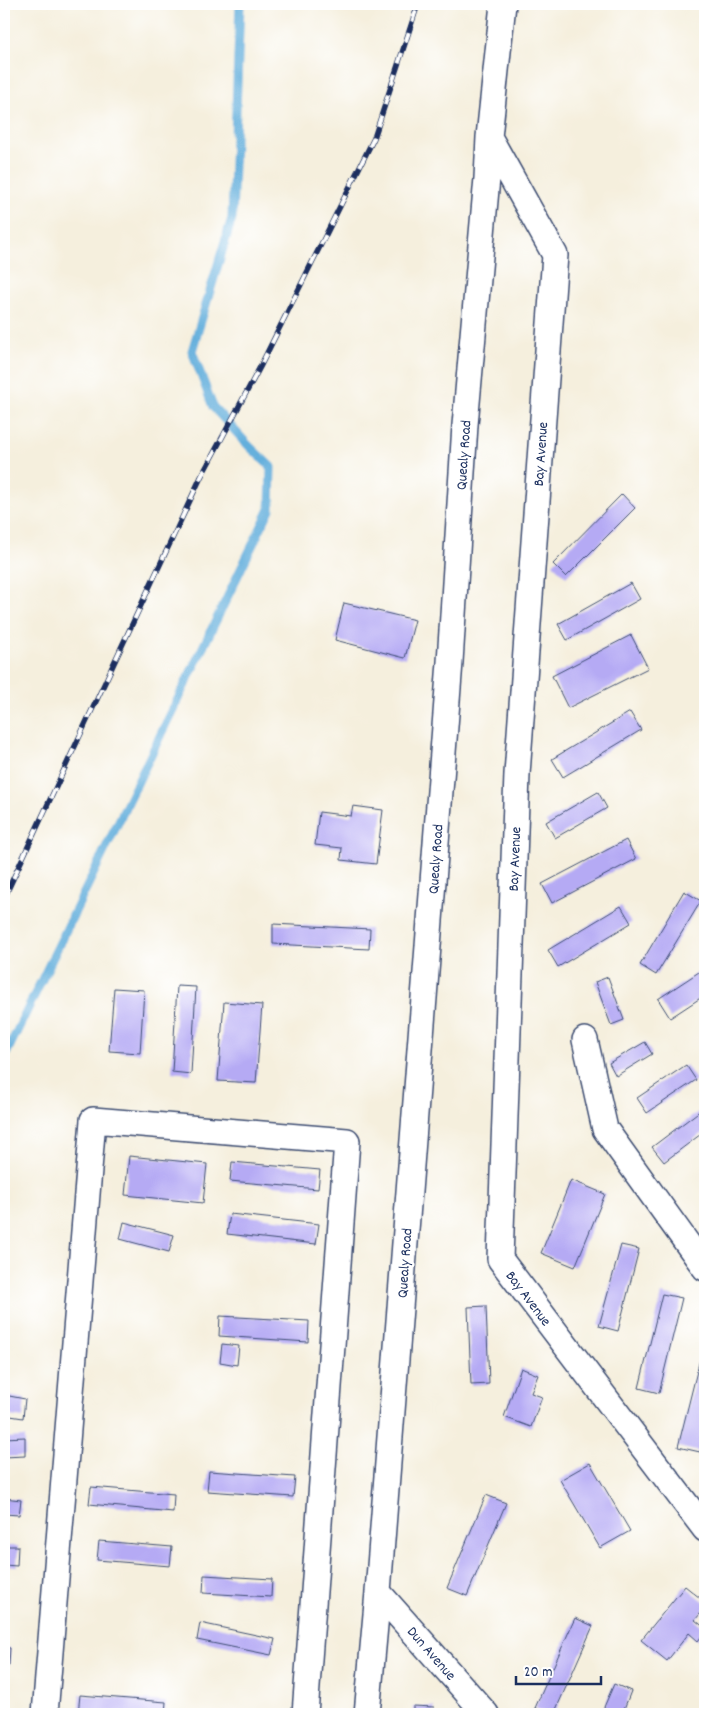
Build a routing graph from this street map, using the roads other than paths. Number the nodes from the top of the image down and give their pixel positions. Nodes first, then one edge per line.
1 (503, 4) edge
2 (489, 137) junction
3 (585, 1040) dead end
4 (705, 1268) edge
5 (705, 1529) edge
6 (378, 1592) junction
7 (44, 1714) edge
8 (305, 1714) edge
9 (367, 1714) edge
10 (486, 1714) edge

1 - 2 street, Quealy Road
2 - 5 street, Bay Avenue
2 - 6 street, Quealy Road
3 - 4 street
6 - 9 street, Quealy Road
6 - 10 street, Dun Avenue
7 - 8 street

